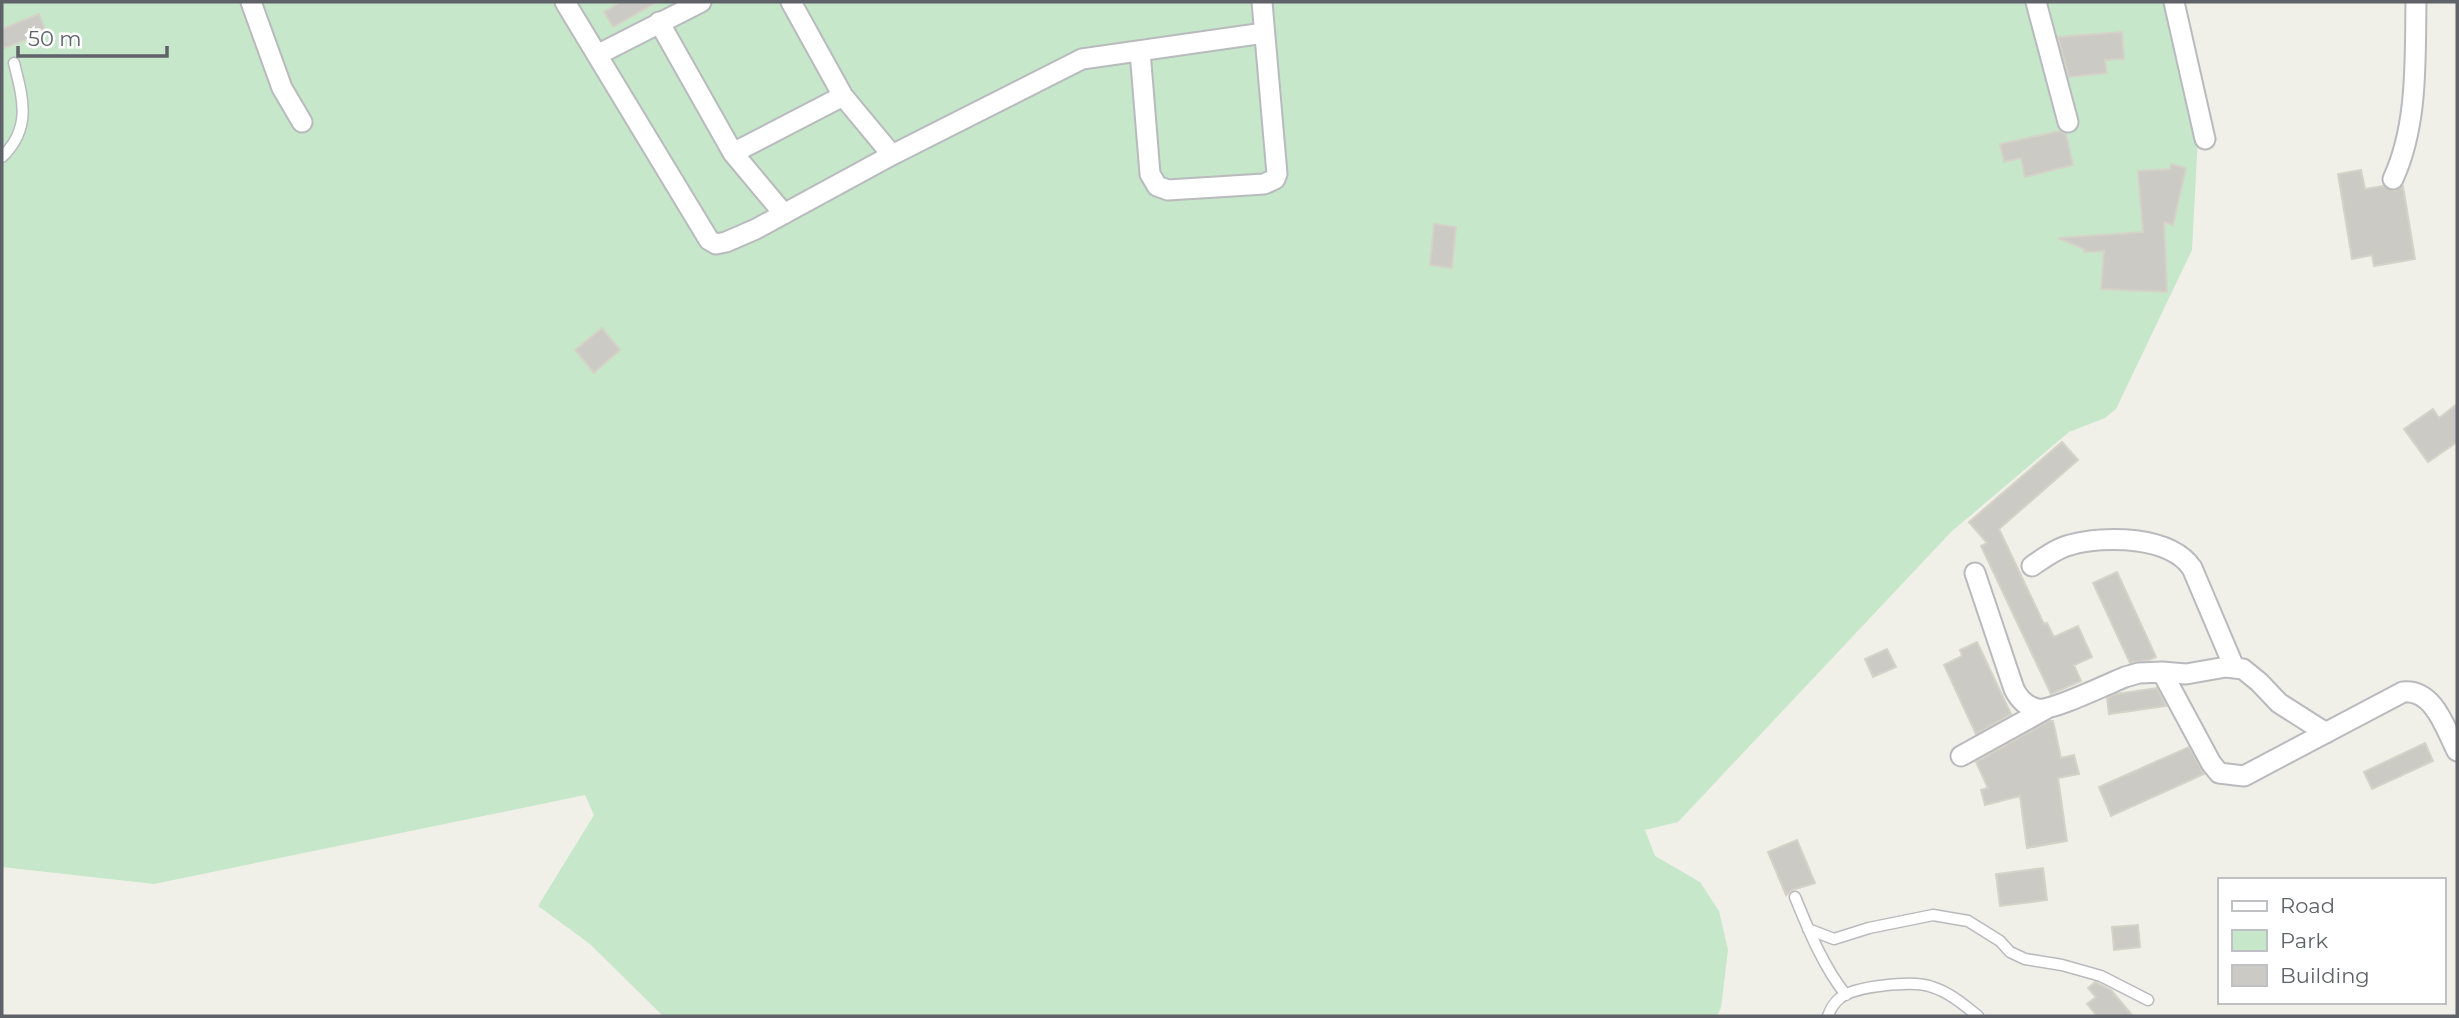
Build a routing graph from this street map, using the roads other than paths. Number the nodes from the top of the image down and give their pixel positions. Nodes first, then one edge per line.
1 (251, 2) edge
2 (565, 2) edge
3 (701, 2) edge
4 (791, 2) edge
5 (1262, 2) edge
6 (2036, 2) edge
7 (2174, 2) edge
8 (2416, 2) edge
9 (659, 22) junction
10 (1264, 33) junction
11 (1140, 51) junction
12 (597, 55) junction
13 (14, 63) dead end
14 (843, 96) junction
15 (302, 122) dead end
16 (2068, 122) dead end
17 (2205, 139) dead end
18 (733, 153) junction
19 (892, 155) junction
20 (2, 157) edge
21 (2393, 178) dead end
22 (784, 214) junction
23 (2032, 566) dead end
24 (1975, 573) dead end
25 (2234, 667) junction
26 (2162, 672) junction
27 (2046, 709) junction
28 (2326, 733) junction
29 (2457, 751) edge
30 (1961, 756) dead end
31 (1795, 897) dead end
32 (1808, 929) junction
33 (1846, 995) junction
34 (2148, 1000) dead end
35 (1828, 1016) edge
36 (1978, 1016) edge

1 - 15 street
2 - 12 street
3 - 9 street
4 - 14 street
5 - 10 street
6 - 16 street
7 - 17 street
8 - 21 street
9 - 12 street
9 - 18 street
10 - 11 street
10 - 11 street
11 - 19 street
12 - 22 street
13 - 20 lane
14 - 18 street
14 - 19 street
18 - 22 street
19 - 22 street
23 - 25 street
24 - 27 street
25 - 26 street
25 - 28 street
26 - 27 street
26 - 28 street
27 - 30 street
28 - 29 street
31 - 32 lane
32 - 33 lane
32 - 34 lane
33 - 35 lane
33 - 36 lane

